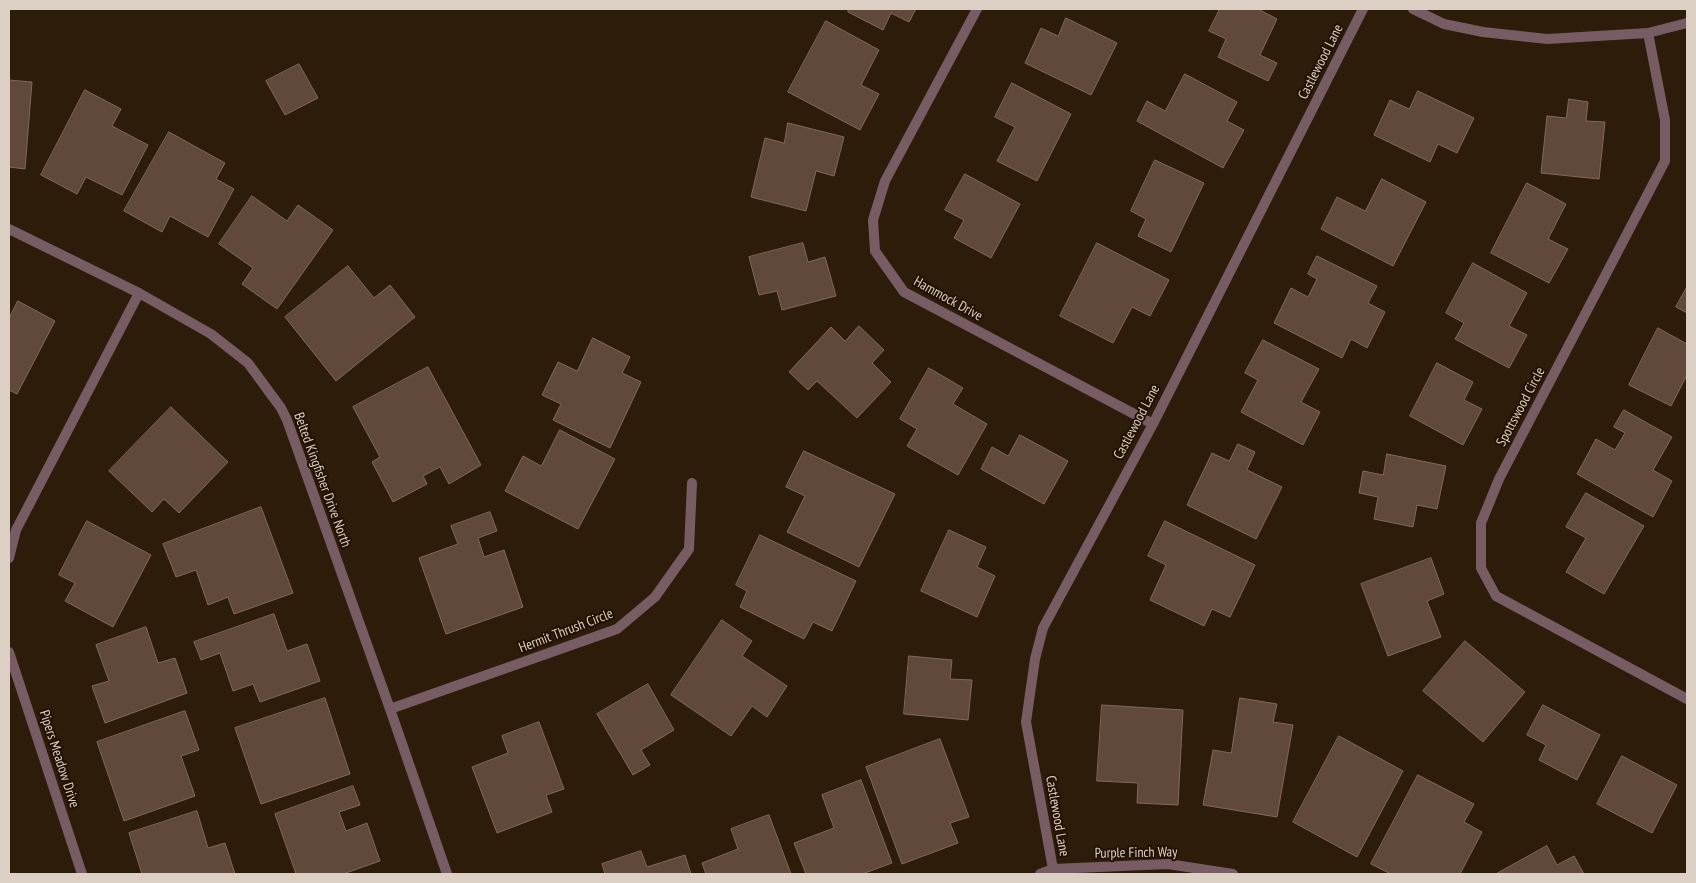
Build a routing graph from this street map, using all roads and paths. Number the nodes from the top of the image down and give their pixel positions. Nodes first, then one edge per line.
1 (977, 9) edge
2 (1364, 9) edge
3 (1413, 9) edge
4 (1687, 23) edge
5 (1648, 33) junction
6 (9, 229) edge
7 (139, 293) junction
8 (1152, 424) junction
9 (692, 483) dead end
10 (9, 558) edge
11 (9, 652) edge
12 (1687, 699) edge
13 (390, 710) junction
14 (1053, 870) junction
15 (82, 874) edge
16 (447, 874) edge
17 (1040, 874) edge
18 (1232, 874) edge

1 - 8 street, Hammock Drive
2 - 8 street, Castlewood Lane
3 - 5 street
4 - 5 street
5 - 12 street, Spottswood Circle
6 - 7 street, Belted Kingfisher Drive North
7 - 10 street
7 - 13 street, Belted Kingfisher Drive North
8 - 14 street, Castlewood Lane
9 - 13 street, Hermit Thrush Circle
11 - 15 street, Pipers Meadow Drive
13 - 16 street, Belted Kingfisher Drive North
14 - 17 street, Purple Finch Way
14 - 18 street, Purple Finch Way

